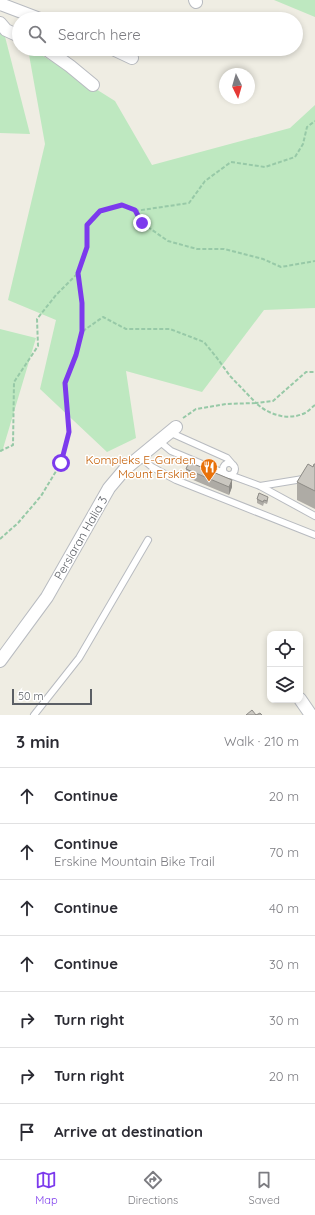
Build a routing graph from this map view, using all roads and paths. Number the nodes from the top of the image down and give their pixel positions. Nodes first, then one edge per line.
1 (0, 2) edge
2 (23, 12) edge
3 (0, 23) edge
4 (12, 33) edge
5 (56, 56) edge
6 (128, 56) edge
7 (132, 58) dead end
8 (94, 85) dead end
9 (315, 121) edge
10 (135, 210) junction
11 (315, 261) edge
12 (78, 273) junction
13 (82, 331) junction
14 (315, 372) edge
15 (256, 403) junction
16 (315, 405) edge
17 (172, 430) junction
18 (159, 441) junction
19 (0, 451) edge
20 (140, 457) junction
21 (233, 465) junction
22 (228, 474) junction
23 (315, 477) edge
24 (260, 486) junction
25 (315, 516) edge
26 (315, 535) edge
27 (0, 536) edge
28 (148, 540) dead end
29 (0, 661) edge
30 (303, 703) edge
31 (34, 715) edge
32 (311, 715) edge

1 - 2 street
3 - 4 street
5 - 8 street
6 - 7 street
9 - 10 path
10 - 11 path
10 - 12 path
12 - 13 path
12 - 19 path
13 - 15 path
13 - 27 path
14 - 15 path
15 - 16 path
15 - 17 path
17 - 18 street, Persiaran Halia 3
17 - 21 lane
18 - 20 street, Persiaran Halia 3
18 - 22 lane
20 - 26 lane
20 - 29 street, Persiaran Halia 3
21 - 22 lane
21 - 22 lane
22 - 24 lane
23 - 24 lane
24 - 25 lane
28 - 31 lane
30 - 32 street

